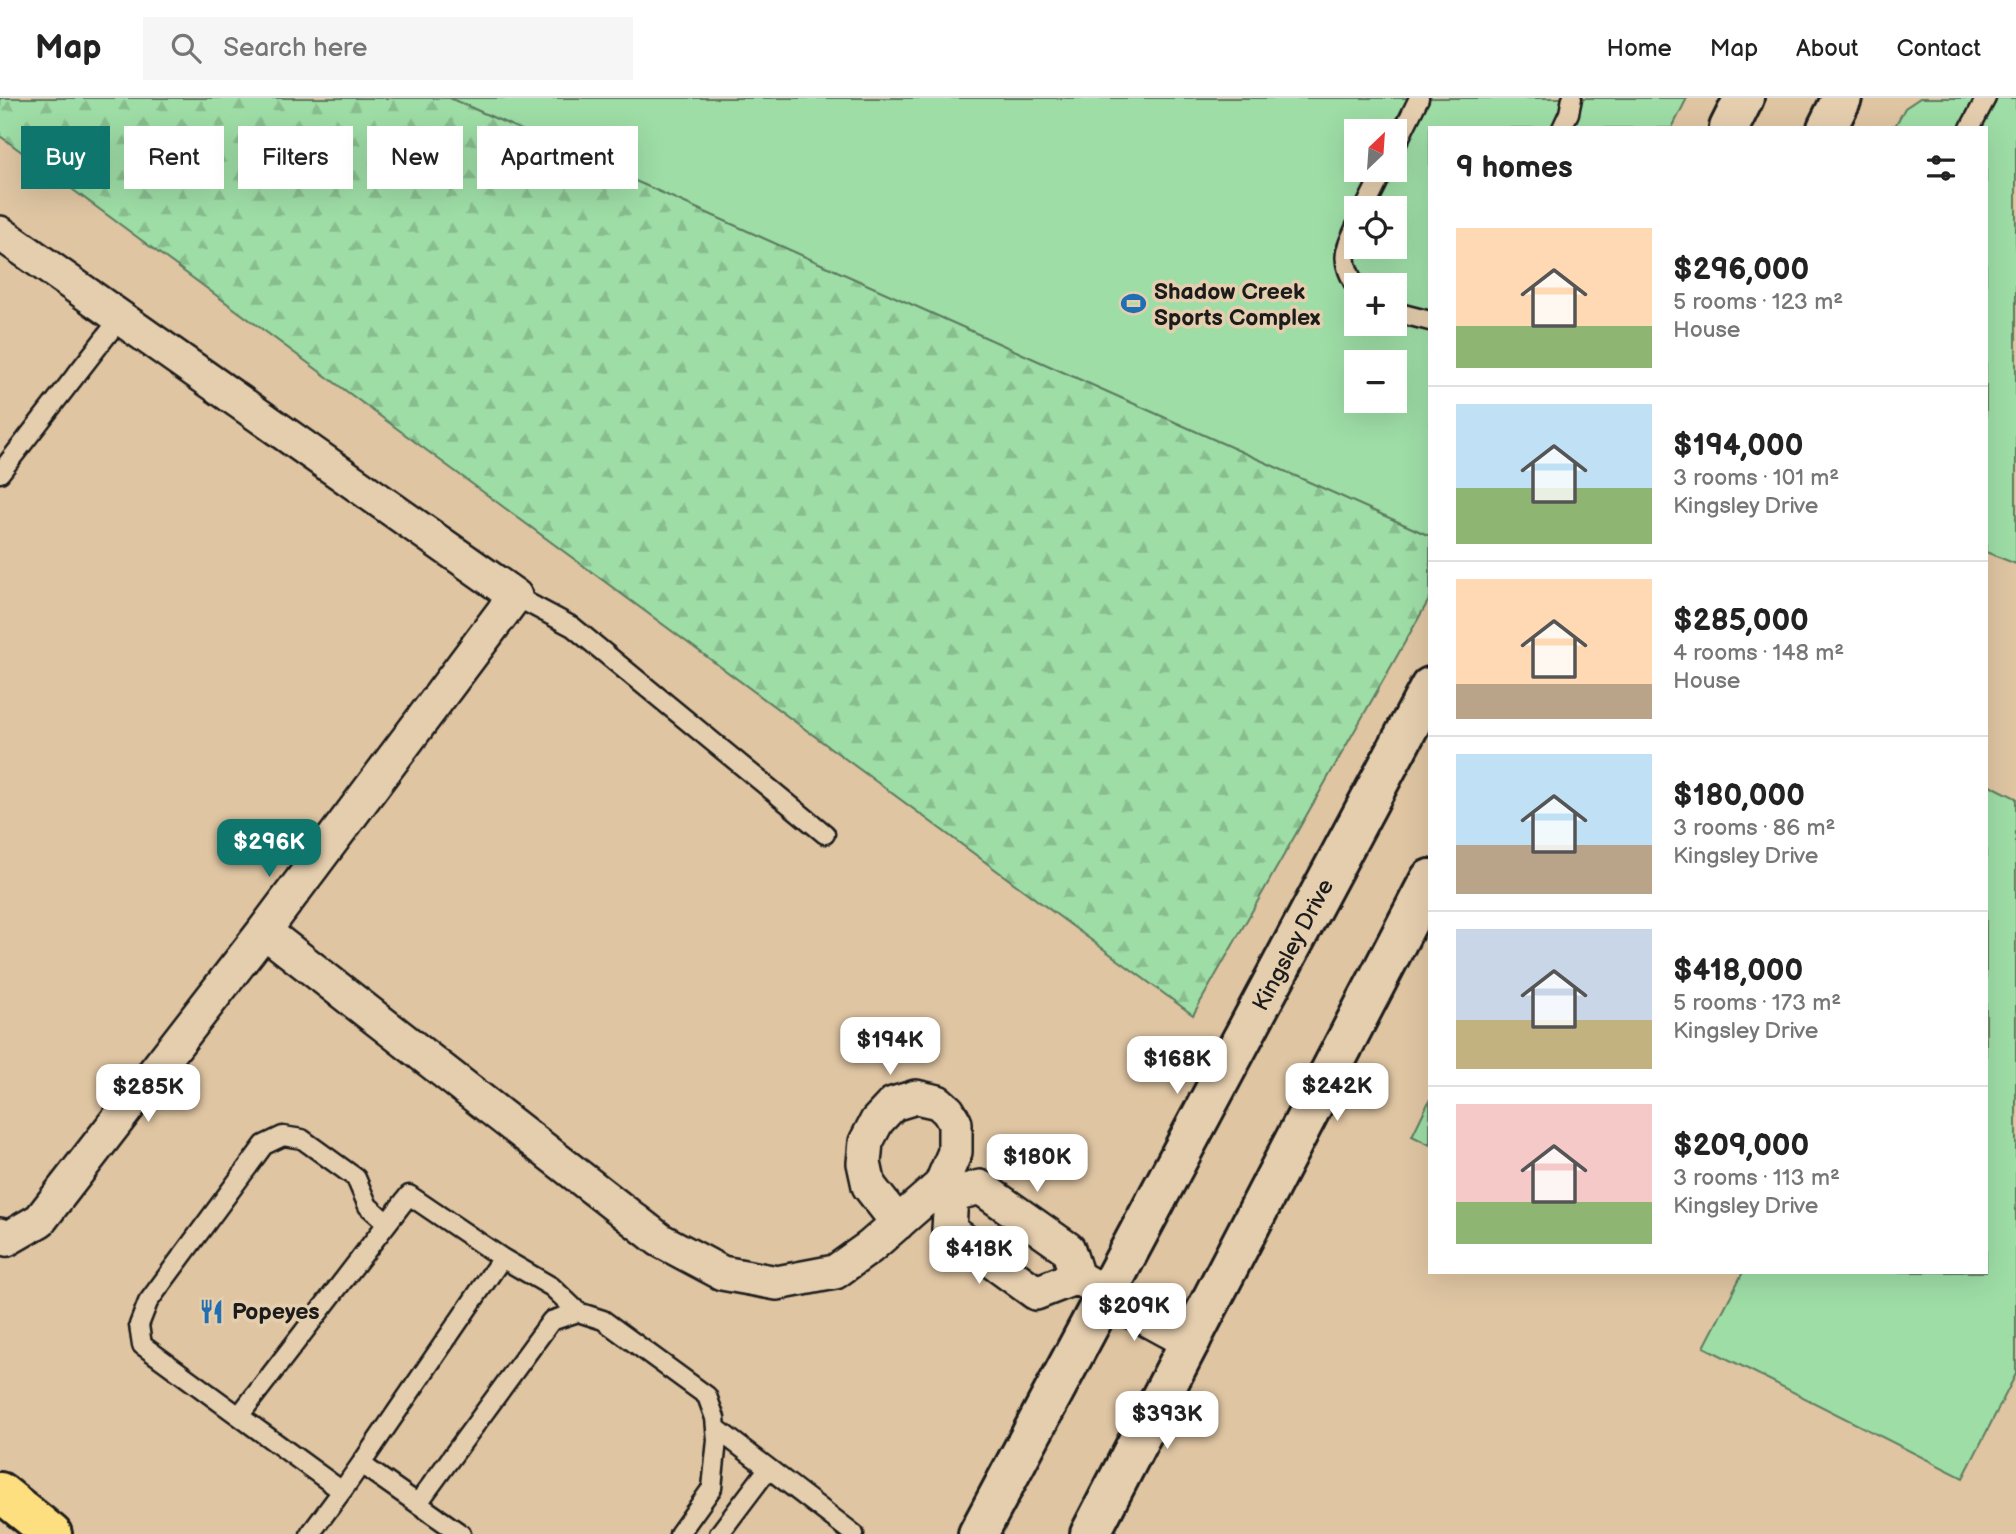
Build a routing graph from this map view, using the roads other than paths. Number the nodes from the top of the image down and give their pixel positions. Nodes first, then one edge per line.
1 (1419, 98) edge
2 (1572, 98) edge
3 (1744, 98) edge
4 (1842, 98) edge
5 (1986, 98) edge
6 (1407, 122) edge
7 (1563, 126) edge
8 (1729, 126) edge
9 (1827, 126) edge
10 (1971, 126) edge
11 (0, 233) edge
12 (1407, 315) edge
13 (121, 317) junction
14 (1428, 320) edge
15 (0, 473) edge
16 (515, 596) junction
17 (1428, 691) edge
18 (825, 834) dead end
19 (1428, 883) edge
20 (264, 931) junction
21 (946, 1190) junction
22 (387, 1223) junction
23 (898, 1223) junction
24 (0, 1236) edge
25 (502, 1258) junction
26 (1091, 1285) junction
27 (578, 1312) junction
28 (1191, 1340) junction
29 (239, 1416) junction
30 (716, 1428) junction
31 (361, 1464) junction
32 (768, 1469) junction
33 (342, 1490) junction
34 (0, 1492) edge
35 (418, 1503) junction
36 (52, 1534) edge
37 (310, 1534) edge
38 (461, 1534) edge
39 (679, 1534) edge
40 (719, 1534) edge
41 (854, 1534) edge
42 (978, 1534) edge
43 (1090, 1534) edge

1 - 6 lane
2 - 7 lane
3 - 8 street
4 - 9 street
5 - 10 lane
11 - 13 street
12 - 14 lane
13 - 15 lane
13 - 16 street
16 - 18 lane
16 - 20 street
17 - 26 street, Kingsley Drive
19 - 28 street
20 - 23 street
20 - 24 street
21 - 23 street
21 - 23 street
21 - 26 street
21 - 26 street
22 - 25 lane
22 - 29 lane
22 - 29 lane
25 - 27 lane
25 - 31 lane
26 - 28 street
26 - 42 street, Kingsley Drive
27 - 30 lane
27 - 35 lane
28 - 43 street
29 - 33 lane
30 - 32 lane
30 - 39 lane
31 - 33 lane
31 - 35 lane
32 - 40 lane
32 - 41 lane
33 - 37 lane
34 - 36 main road
35 - 38 lane

